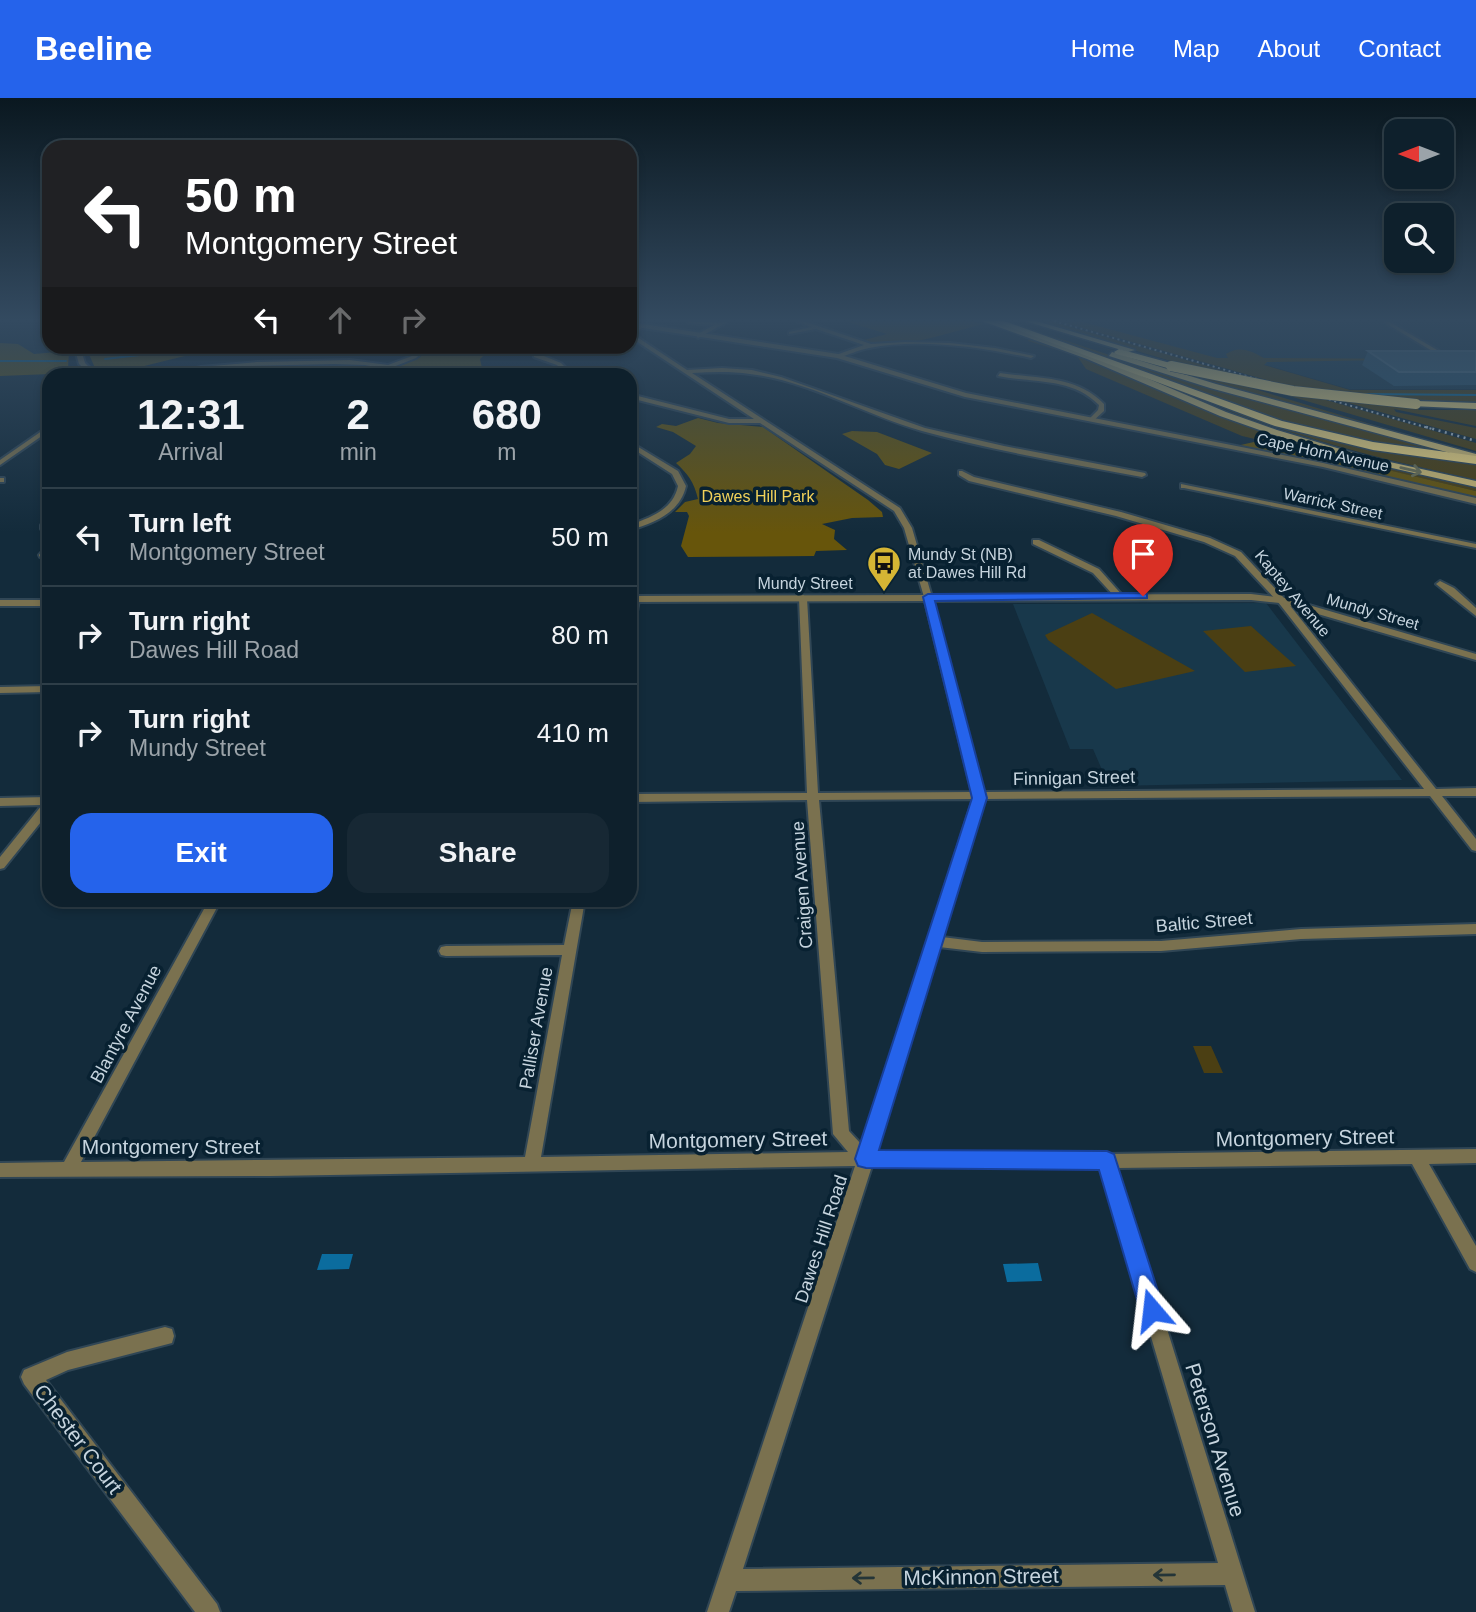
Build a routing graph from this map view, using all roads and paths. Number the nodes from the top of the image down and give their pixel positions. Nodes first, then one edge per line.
1 (719, 392) edge
2 (820, 392) edge
3 (954, 392) edge
4 (1083, 392) edge
5 (1171, 392) edge
6 (1189, 392) edge
7 (1232, 392) edge
8 (1274, 392) edge
9 (1299, 392) edge
10 (637, 398) edge
11 (1476, 406) edge
12 (1091, 420) junction
13 (764, 421) junction
14 (42, 433) edge
15 (38, 436) junction
16 (42, 436) edge
17 (637, 449) edge
18 (1476, 457) edge
19 (0, 463) edge
20 (962, 473) dead end
21 (1142, 475) dead end
22 (1476, 484) edge
23 (1184, 486) dead end
24 (1476, 501) edge
25 (637, 524) edge
26 (1036, 542) dead end
27 (1476, 546) edge
28 (1440, 584) dead end
29 (1119, 596) junction
30 (928, 597) junction
31 (803, 598) junction
32 (637, 599) edge
33 (1281, 600) junction
34 (0, 603) edge
35 (42, 603) edge
36 (1476, 613) edge
37 (1476, 657) edge
38 (0, 690) edge
39 (42, 690) edge
40 (1432, 792) junction
41 (1476, 792) edge
42 (637, 798) edge
43 (813, 798) junction
44 (979, 798) junction
45 (0, 802) edge
46 (42, 803) edge
47 (42, 812) edge
48 (1476, 847) edge
49 (0, 865) edge
50 (211, 907) edge
51 (578, 907) edge
52 (1476, 929) edge
53 (934, 942) junction
54 (570, 950) junction
55 (446, 951) dead end
56 (1476, 1156) edge
57 (1417, 1157) junction
58 (866, 1159) junction
59 (1107, 1161) junction
60 (532, 1164) junction
61 (70, 1167) junction
62 (0, 1170) edge
63 (1476, 1263) edge
64 (165, 1336) dead end
65 (1233, 1574) junction
66 (730, 1580) junction
67 (209, 1612) edge
68 (718, 1612) edge
69 (1244, 1612) edge

1 - 13 street
2 - 21 street
3 - 12 street, Cape Horn Avenue
4 - 12 street
5 -> 22 main road
6 - 18 highway
7 - 18 main road
8 - 18 main road
9 - 11 highway, bridge
10 - 13 street
12 - 24 street, Cape Horn Avenue
13 - 30 street
14 - 15 street
15 - 16 street
15 - 19 street
17 - 25 street
20 - 33 street, Kaptey Avenue
23 - 27 street, Warrick Street
26 - 29 street
28 - 36 street
29 - 30 street, Mundy Street
29 - 33 street, Mundy Street
30 - 31 street, Mundy Street
30 - 44 street
31 - 32 street, Mundy Street
31 - 43 street, Craigen Avenue
33 - 37 street, Mundy Street
33 - 40 street, Kaptey Avenue
34 - 35 street
38 - 39 street
40 - 41 street, Finnigan Street
40 - 44 street, Finnigan Street
40 - 48 street, Kaptey Avenue
42 - 43 street, Finnigan Street
43 - 44 street, Finnigan Street
43 - 58 street, Craigen Avenue
44 - 53 street, Dawes Hill Road
45 - 46 street
47 - 49 street
50 - 61 street, Blantyre Avenue
51 - 54 street, Palliser Avenue
52 - 53 street, Baltic Street
53 - 58 street, Dawes Hill Road
54 - 55 street
54 - 60 street, Palliser Avenue
56 - 57 street, Montgomery Street
57 - 59 street, Montgomery Street
57 - 63 street
58 - 59 street, Montgomery Street
58 - 60 street, Montgomery Street
58 - 66 street, Dawes Hill Road
59 - 65 street, Peterson Avenue
60 - 61 street, Montgomery Street
61 - 62 street, Montgomery Street
64 - 67 street, Chester Court
65 -> 66 street, McKinnon Street
65 - 69 street, Peterson Avenue
66 - 68 street, Dawes Hill Road

